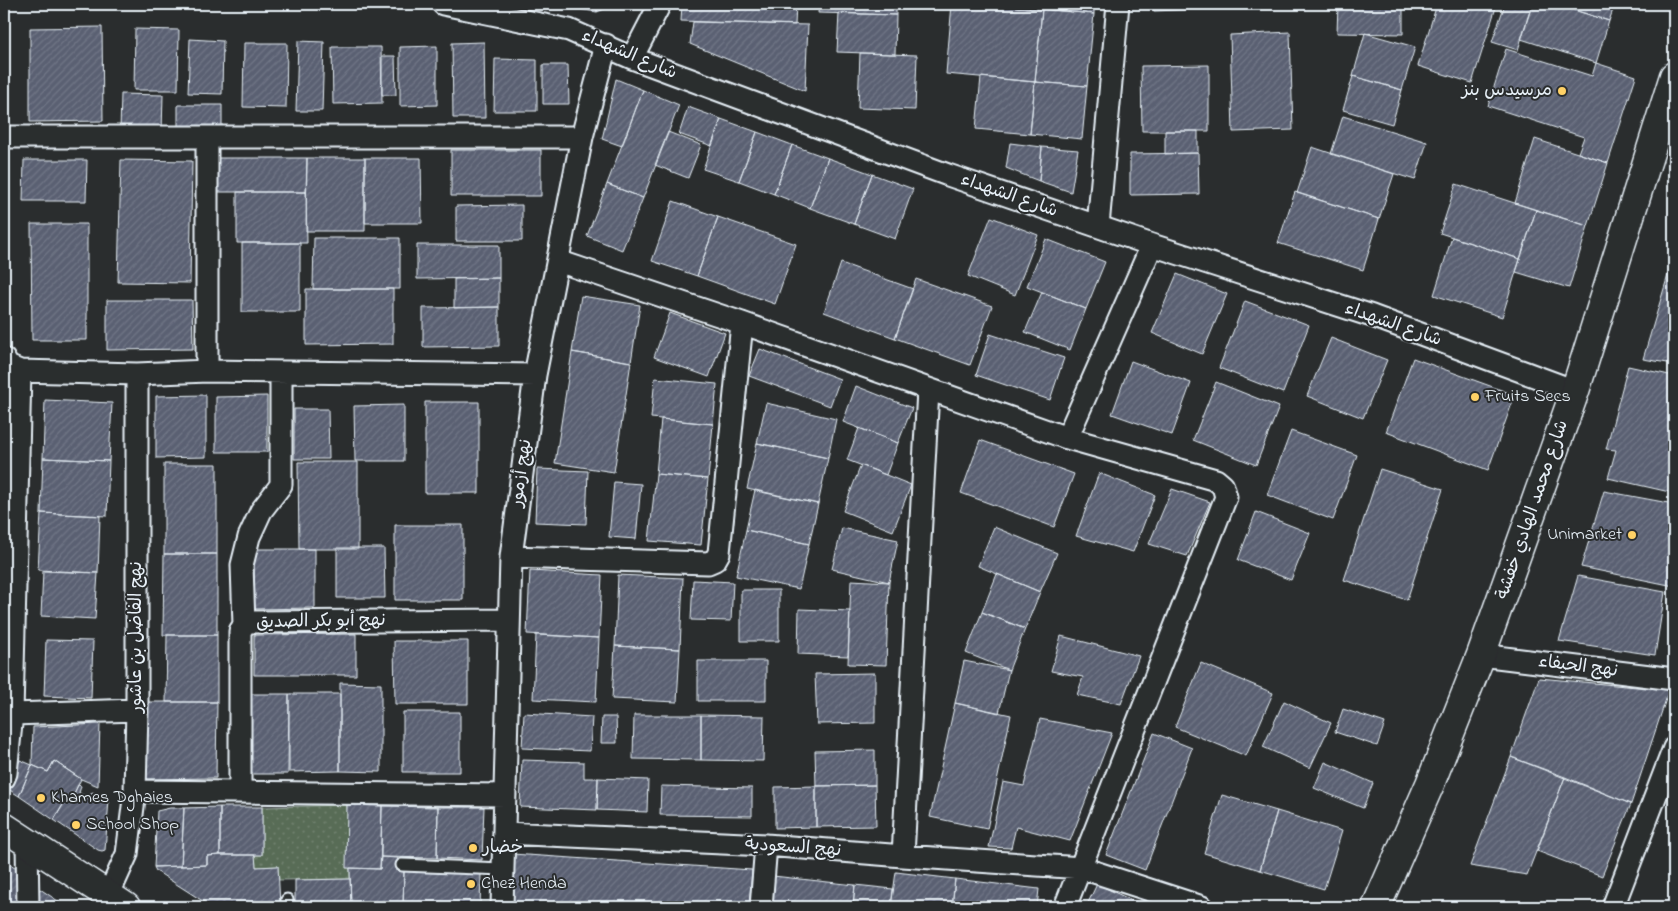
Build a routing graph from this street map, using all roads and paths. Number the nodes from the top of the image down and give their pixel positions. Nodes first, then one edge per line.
1 (443, 4) edge
2 (660, 4) edge
3 (1118, 4) edge
4 (606, 45) junction
5 (632, 58) junction
6 (1674, 76) edge
7 (4, 137) edge
8 (582, 137) junction
9 (207, 138) junction
10 (1098, 226) junction
11 (1152, 245) junction
12 (558, 261) junction
13 (742, 323) junction
14 (12, 365) edge
15 (207, 371) junction
16 (281, 372) junction
17 (137, 374) junction
18 (536, 375) junction
19 (928, 390) junction
20 (1575, 390) junction
21 (1067, 438) junction
22 (511, 557) junction
23 (508, 620) junction
24 (244, 625) junction
25 (1482, 655) junction
26 (1674, 679) edge
27 (137, 710) junction
28 (12, 714) junction
29 (1674, 748) edge
30 (4, 778) edge
31 (135, 791) junction
32 (240, 792) junction
33 (505, 795) junction
34 (4, 828) edge
35 (504, 833) junction
36 (27, 843) junction
37 (766, 845) junction
38 (903, 856) junction
39 (402, 865) dead end
40 (1082, 868) junction
41 (503, 869) junction
42 (117, 902) edge
43 (28, 907) edge
44 (502, 907) edge
45 (761, 907) edge
46 (1065, 907) edge
47 (1202, 907) edge
48 (1376, 907) edge
49 (1613, 907) edge

1 - 4 street, شارع الشهداء
2 - 5 street
3 - 10 street
4 - 5 street, شارع الشهداء
4 - 8 street, نهج أزمور
5 - 10 street, شارع الشهداء
6 - 20 main road, شارع محمد الهادي خفشة
7 - 9 street
8 - 9 street
8 - 12 street, نهج أزمور
9 - 15 street
10 - 11 street, شارع الشهداء
11 - 20 street, شارع الشهداء
11 - 21 street
12 - 13 street
12 - 18 street, نهج أزمور
13 - 19 street
13 - 22 street
14 - 17 street
14 - 28 street
15 - 16 street
15 - 17 street
16 - 18 street
16 - 24 street
17 - 27 street, نهج الفاضل بن عاشور
18 - 22 street, نهج أزمور
19 - 21 street
19 - 38 street
20 - 25 main road, شارع محمد الهادي خفشة
21 - 40 street
22 - 23 street, نهج أزمور
23 - 24 street, نهج أبو بكر الصديق
23 - 33 street, نهج أزمور
24 - 32 street, نهج أبو بكر الصديق
25 - 26 street, نهج الحيفاء
25 - 48 main road, شارع محمد الهادي خفشة
27 - 28 street
27 - 31 street, نهج الفاضل بن عاشور
28 - 30 street
29 - 49 street
31 - 32 street
31 - 42 street, نهج الفاضل بن عاشور
32 - 33 street
33 - 35 street, نهج أزمور
34 - 36 main road
35 - 37 street, نهج السعودية
35 - 41 street, نهج أزمور
36 - 42 main road
36 - 43 street
37 - 38 street, نهج السعودية
37 - 45 street
38 - 40 street, نهج السعودية
39 - 41 lane
40 - 46 street
40 - 47 street, نهج السعودية
41 - 44 street, نهج أزمور

